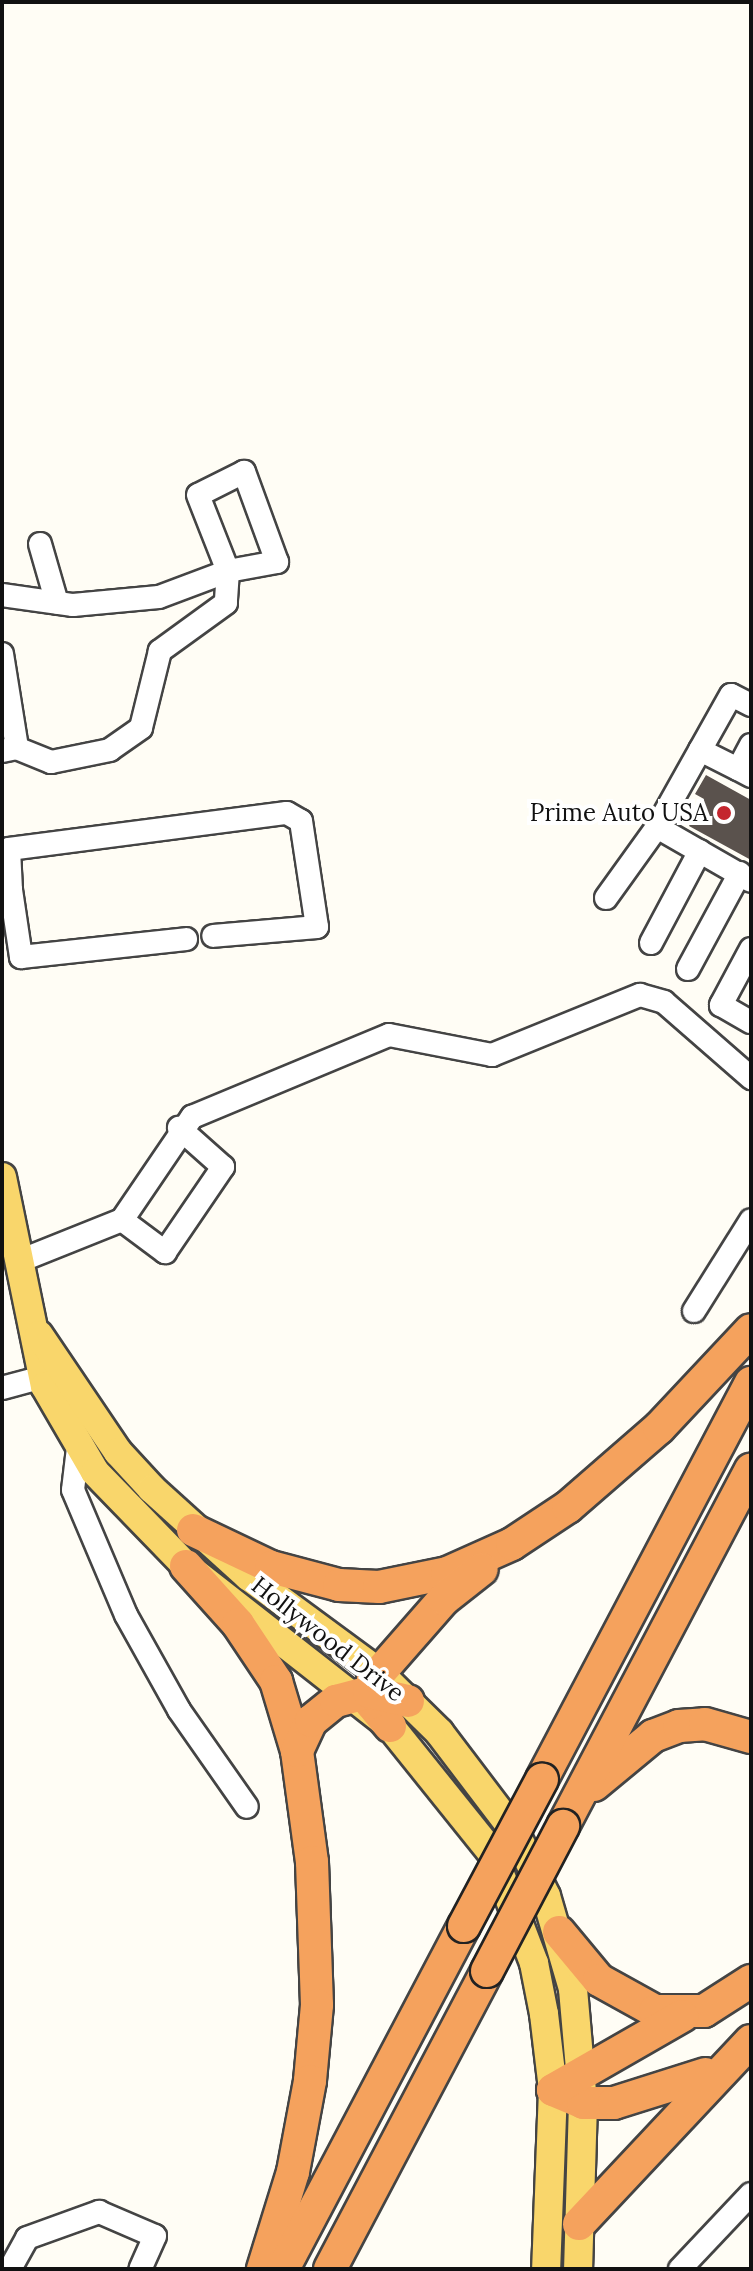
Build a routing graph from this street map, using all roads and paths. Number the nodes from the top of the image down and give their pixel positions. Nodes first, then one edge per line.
1 (40, 544) dead end
2 (228, 571) junction
3 (2, 595) edge
4 (57, 603) junction
5 (2, 654) edge
6 (751, 705) edge
7 (751, 745) edge
8 (10, 749) edge
9 (700, 750) junction
10 (744, 773) edge
11 (657, 827) junction
12 (700, 851) junction
13 (745, 877) edge
14 (7, 890) edge
15 (606, 898) dead end
16 (213, 936) dead end
17 (186, 939) dead end
18 (651, 943) dead end
19 (751, 949) edge
20 (688, 969) dead end
21 (751, 1022) edge
22 (751, 1078) edge
23 (179, 1128) junction
24 (2, 1177) edge
25 (122, 1220) junction
26 (751, 1220) edge
27 (17, 1262) junction
28 (694, 1311) dead end
29 (34, 1328) junction
30 (751, 1330) edge
31 (43, 1377) junction
32 (751, 1383) edge
33 (2, 1388) edge
34 (78, 1448) junction
35 (751, 1469) edge
36 (193, 1530) junction
37 (512, 1544) junction
38 (186, 1566) junction
39 (368, 1686) junction
40 (399, 1713) junction
41 (751, 1737) edge
42 (297, 1751) junction
43 (247, 1807) dead end
44 (570, 1813) junction
45 (559, 1932) junction
46 (751, 1981) edge
47 (682, 2016) junction
48 (751, 2041) edge
49 (723, 2066) junction
50 (573, 2091) junction
51 (751, 2194) edge
52 (579, 2224) junction
53 (10, 2269) edge
54 (140, 2269) edge
55 (263, 2269) edge
56 (283, 2269) edge
57 (330, 2269) edge
58 (546, 2269) edge
59 (578, 2269) edge
60 (680, 2269) edge

1 - 4 street
2 - 2 street
2 - 4 street
2 - 8 street
3 - 4 street
5 - 8 street
6 - 9 street
7 - 10 street
9 - 10 street
9 - 11 street
11 - 12 street
11 - 15 street
12 - 13 street
12 - 18 street
13 - 20 street
14 - 16 street
14 - 17 street
19 - 21 street
22 - 23 street
23 - 25 street
23 - 25 street
24 - 27 main road, Hollywood Drive
25 - 27 street
26 - 28 street
27 - 29 main road, Hollywood Drive
29 - 31 main road, Hollywood Drive
29 - 36 main road, Hollywood Drive
30 - 37 highway
31 - 33 street
31 - 34 main road, Hollywood Drive
32 - 56 highway, bridge
34 - 38 main road, Hollywood Drive
34 - 43 street
35 - 44 highway
36 - 37 highway
36 - 39 main road, Hollywood Drive
37 - 39 highway
38 - 39 main road, Hollywood Drive
38 - 42 highway
39 - 40 highway
39 - 42 highway
40 - 45 main road, Hollywood Drive
40 - 50 main road, Hollywood Drive
41 - 44 highway
42 - 55 highway
44 - 57 highway, bridge
45 - 47 highway
45 - 50 main road, Hollywood Drive
46 - 47 highway
47 - 50 highway
48 - 49 highway
49 - 50 highway
49 - 52 highway
50 - 52 main road, Hollywood Drive
50 - 58 main road, Hollywood Drive
51 - 60 street
52 - 59 main road, Hollywood Drive
53 - 54 street

